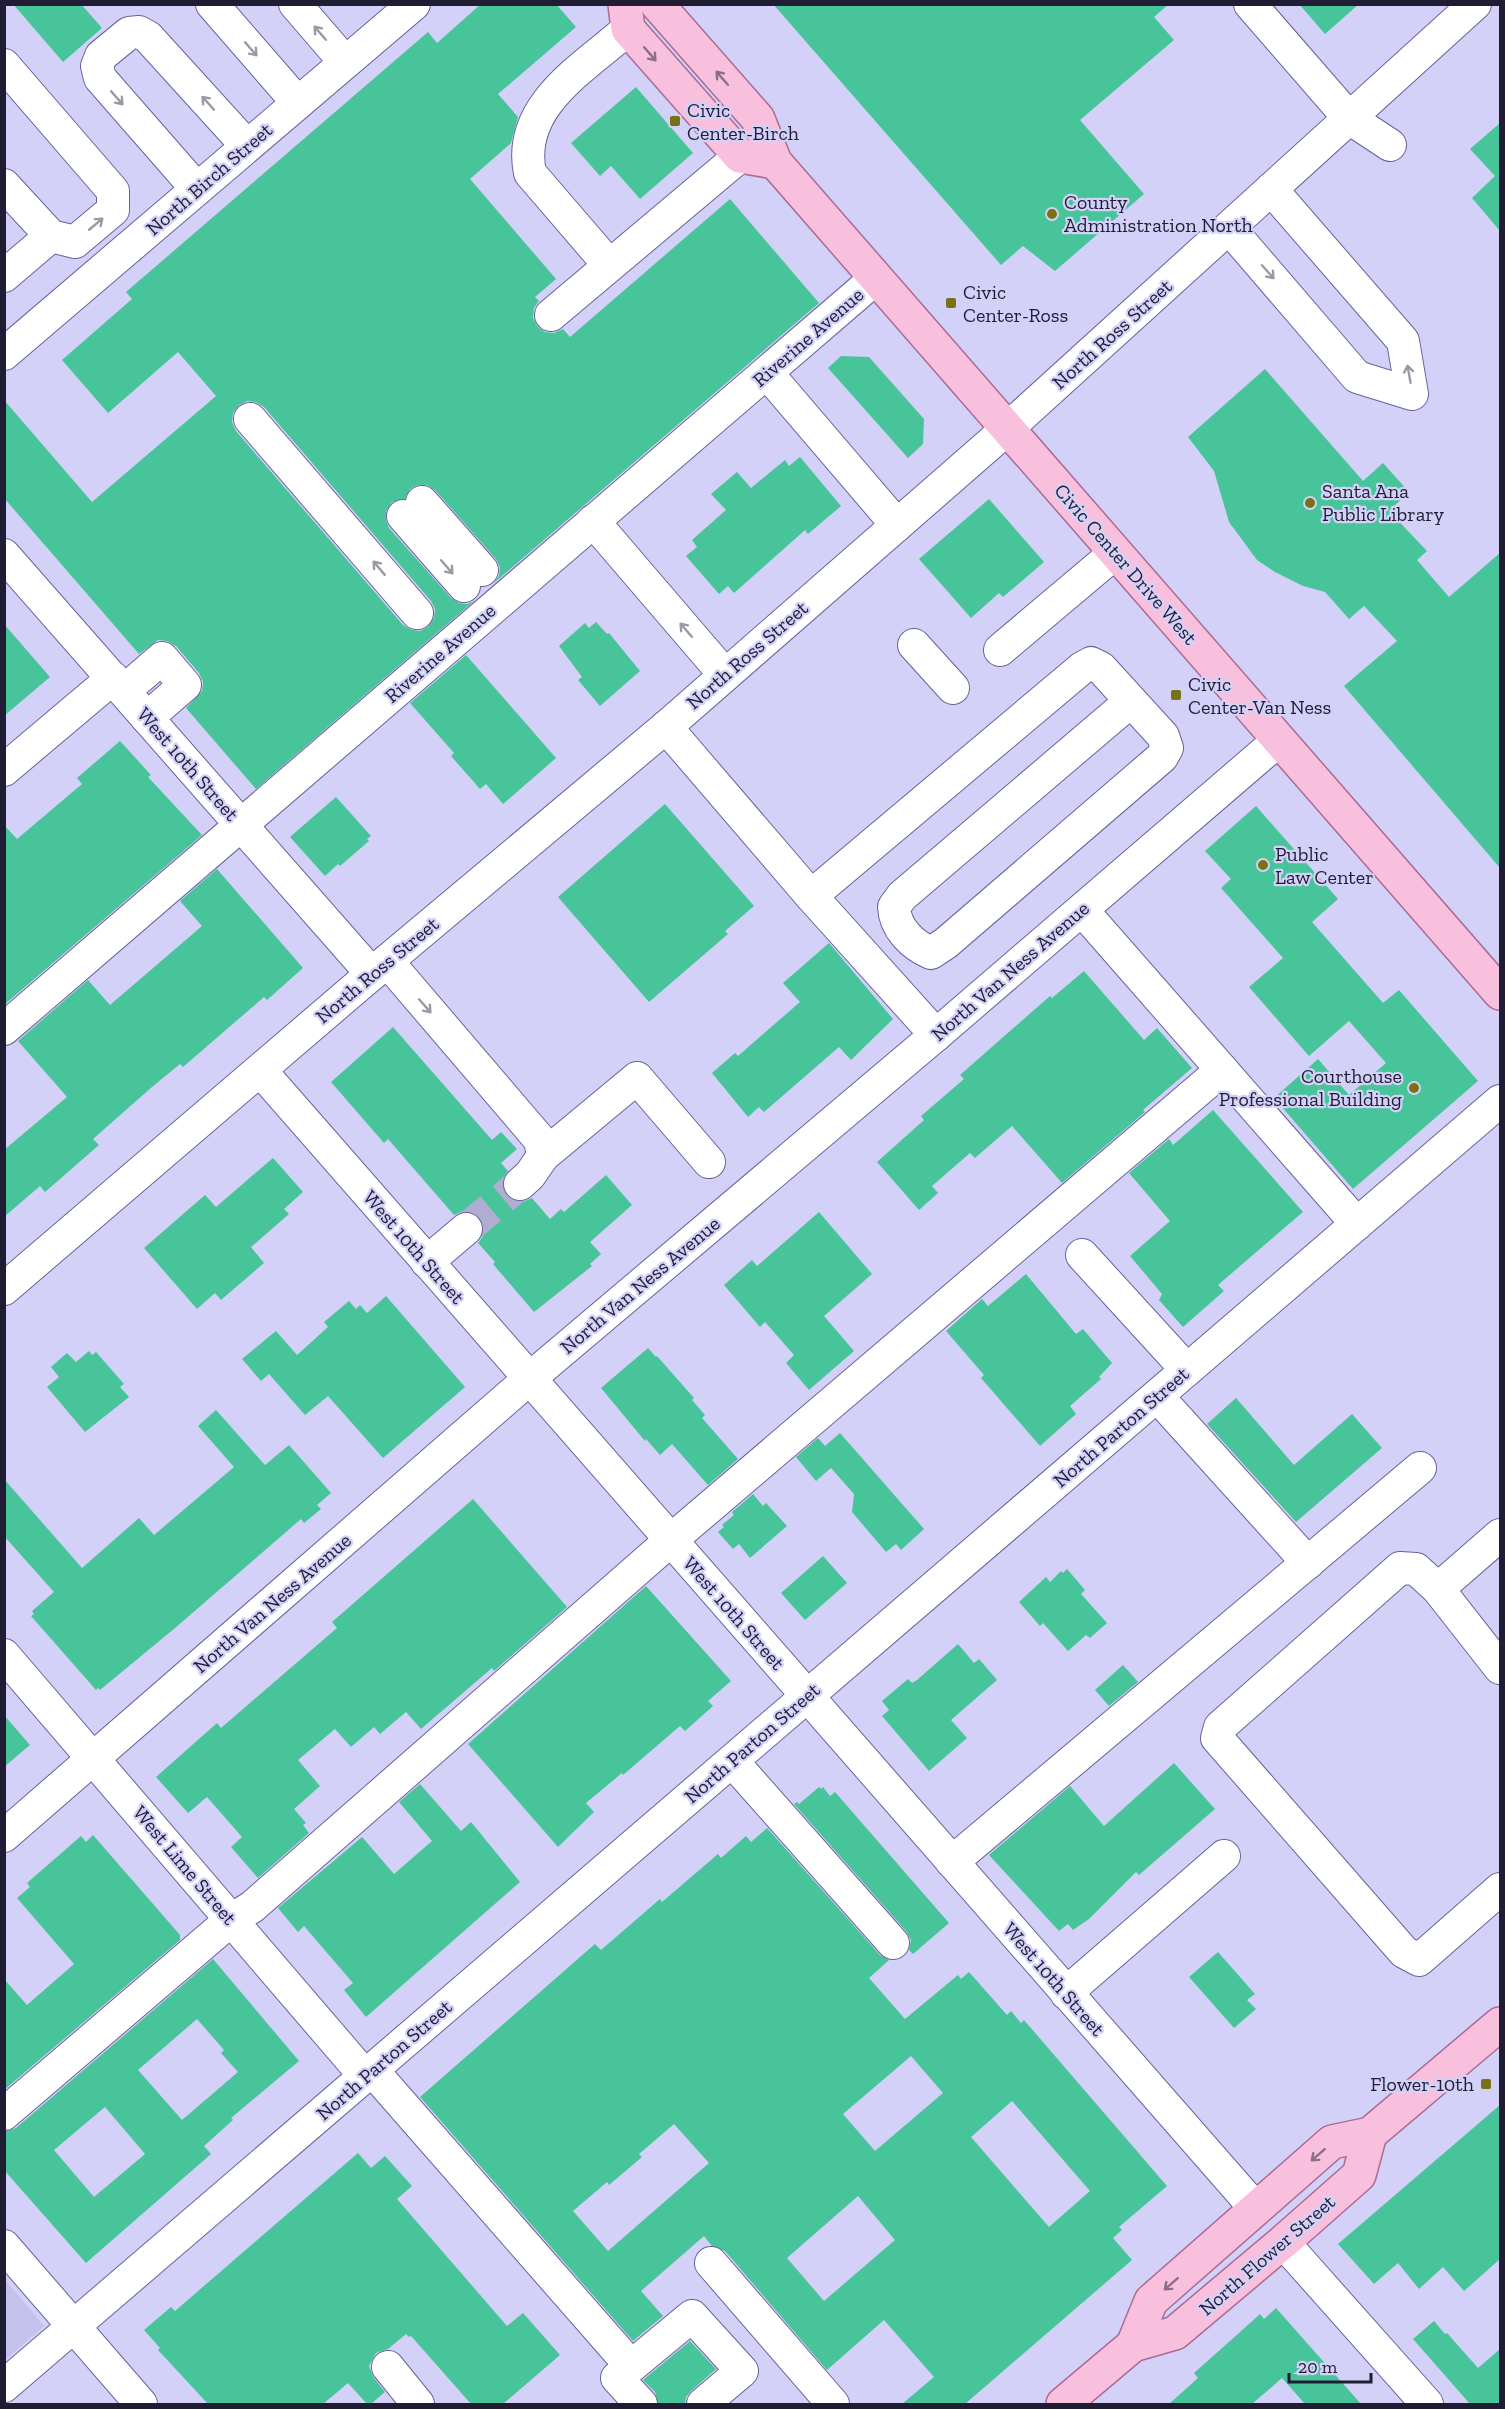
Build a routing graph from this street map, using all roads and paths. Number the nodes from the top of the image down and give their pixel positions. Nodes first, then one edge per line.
1 (212, 4) edge
2 (295, 4) edge
3 (657, 4) edge
4 (1250, 4) edge
5 (1475, 4) edge
6 (397, 10) edge
7 (626, 17) edge
8 (345, 62) junction
9 (4, 65) edge
10 (298, 103) junction
11 (1349, 118) junction
12 (1390, 145) dead end
13 (247, 146) junction
14 (740, 156) junction
15 (775, 162) junction
16 (4, 185) edge
17 (197, 189) junction
18 (1271, 189) junction
19 (1228, 228) junction
20 (51, 236) junction
21 (609, 265) junction
22 (4, 276) edge
23 (875, 279) junction
24 (551, 315) dead end
25 (4, 354) edge
26 (767, 373) junction
27 (250, 419) dead end
28 (1007, 429) junction
29 (412, 509) dead end
30 (593, 521) junction
31 (897, 525) junction
32 (1115, 552) junction
33 (4, 555) edge
34 (473, 578) dead end
35 (417, 613) dead end
36 (914, 645) dead end
37 (1000, 650) dead end
38 (724, 675) junction
39 (118, 685) junction
40 (953, 688) dead end
41 (1131, 701) junction
42 (147, 718) junction
43 (666, 727) junction
44 (1279, 740) junction
45 (4, 770) edge
46 (241, 824) junction
47 (811, 896) junction
48 (1082, 910) junction
49 (379, 968) junction
50 (1500, 993) edge
51 (4, 1029) edge
52 (936, 1035) junction
53 (260, 1070) junction
54 (1222, 1070) junction
55 (1500, 1101) edge
56 (543, 1156) junction
57 (709, 1162) dead end
58 (520, 1184) tunnel mouth
59 (1357, 1224) junction
60 (466, 1229) tunnel mouth
61 (1082, 1255) dead end
62 (427, 1262) junction
63 (4, 1289) edge
64 (1187, 1370) junction
65 (529, 1378) junction
66 (1157, 1396) junction
67 (1420, 1468) dead end
68 (1500, 1535) edge
69 (671, 1540) junction
70 (1308, 1563) junction
71 (1438, 1589) junction
72 (4, 1655) edge
73 (1500, 1668) edge
74 (807, 1696) junction
75 (94, 1759) junction
76 (732, 1761) junction
77 (4, 1836) edge
78 (1224, 1856) dead end
79 (952, 1863) junction
80 (1500, 1889) edge
81 (231, 1920) junction
82 (893, 1943) dead end
83 (1066, 1993) junction
84 (1500, 2024) edge
85 (369, 2073) junction
86 (4, 2114) edge
87 (1370, 2134) junction
88 (1256, 2209) junction
89 (1283, 2242) junction
90 (4, 2246) edge
91 (711, 2263) dead end
92 (74, 2326) junction
93 (1132, 2345) junction
94 (631, 2366) junction
95 (388, 2367) dead end
96 (4, 2386) edge
97 (141, 2404) edge
98 (418, 2404) edge
99 (641, 2404) edge
100 (703, 2404) edge
101 (833, 2404) edge
102 (1063, 2404) edge
103 (1427, 2404) edge

1 -> 10 street
8 -> 2 street
15 -> 3 main road, Civic Center Drive West
4 - 11 street
5 - 11 street, North Ross Street
6 - 8 street, North Birch Street
7 -> 14 main road
7 - 21 street
8 - 10 street, North Birch Street
20 -> 9 street
10 - 13 street, North Birch Street
11 - 12 street
11 - 18 street, North Ross Street
13 - 17 street, North Birch Street
13 -> 17 street
14 - 15 main road
14 - 21 street
15 - 23 main road, Civic Center Drive West
16 - 20 street
17 - 25 street, North Birch Street
18 - 19 street, North Ross Street
19 -> 18 street
19 - 28 street, North Ross Street
20 - 22 street
21 - 24 street
23 - 26 street, Riverine Avenue
23 - 28 main road, Civic Center Drive West
26 - 30 street, Riverine Avenue
26 - 31 street
35 -> 27 street
28 - 31 street, North Ross Street
28 - 32 main road, Civic Center Drive West
29 - 34 street
38 -> 30 street
30 - 46 street, Riverine Avenue
31 - 38 street, North Ross Street
32 - 37 street
32 - 44 main road, Civic Center Drive West
33 - 39 street, West 10th Street
36 - 40 street
38 - 43 street, North Ross Street
39 - 42 street, West 10th Street
39 - 42 street
39 - 45 street
41 - 41 street
41 - 47 street
42 - 46 street, West 10th Street
43 - 47 street
43 - 49 street, North Ross Street
44 - 48 street, North Van Ness Avenue
44 - 50 main road, Civic Center Drive West
46 - 49 street, West 10th Street
46 - 51 street, Riverine Avenue
47 - 52 street
48 - 52 street, North Van Ness Avenue
48 - 54 street
49 - 53 street, North Ross Street
49 -> 56 street, West 10th Street
52 - 65 street, North Van Ness Avenue
53 - 62 street, West 10th Street
53 - 63 street, North Ross Street
54 - 59 street
54 - 69 street
55 - 59 street, North Parton Street
56 - 57 street
56 - 58 street
59 - 64 street, North Parton Street
60 - 62 street
61 - 64 street
62 - 65 street, West 10th Street
64 - 66 street, North Parton Street
65 - 69 street, West 10th Street
65 - 75 street, North Van Ness Avenue
66 - 70 street
66 - 74 street, North Parton Street
67 - 70 street
68 - 71 street
69 - 74 street, West 10th Street
69 - 81 street
70 - 79 street
71 - 73 street
71 - 80 street
72 - 75 street, West Lime Street
74 - 76 street, North Parton Street
74 - 79 street, West 10th Street
75 - 77 street, North Van Ness Avenue
75 - 81 street, West Lime Street
76 - 82 street
76 - 85 street, North Parton Street
78 - 83 street
79 - 83 street, West 10th Street
81 - 85 street, West Lime Street
81 - 86 street
83 - 88 street, West 10th Street
84 - 87 main road, North Flower Street
85 - 92 street, North Parton Street
85 - 94 street, West Lime Street
87 -> 88 main road, North Flower Street
87 - 89 main road, North Flower Street
88 -> 93 main road, North Flower Street
89 - 93 main road, North Flower Street
89 - 103 street
90 - 92 street
91 - 101 street
92 - 96 street, North Parton Street
92 - 97 street
93 - 102 main road, North Flower Street
94 - 99 street
94 - 100 street
95 - 98 street

